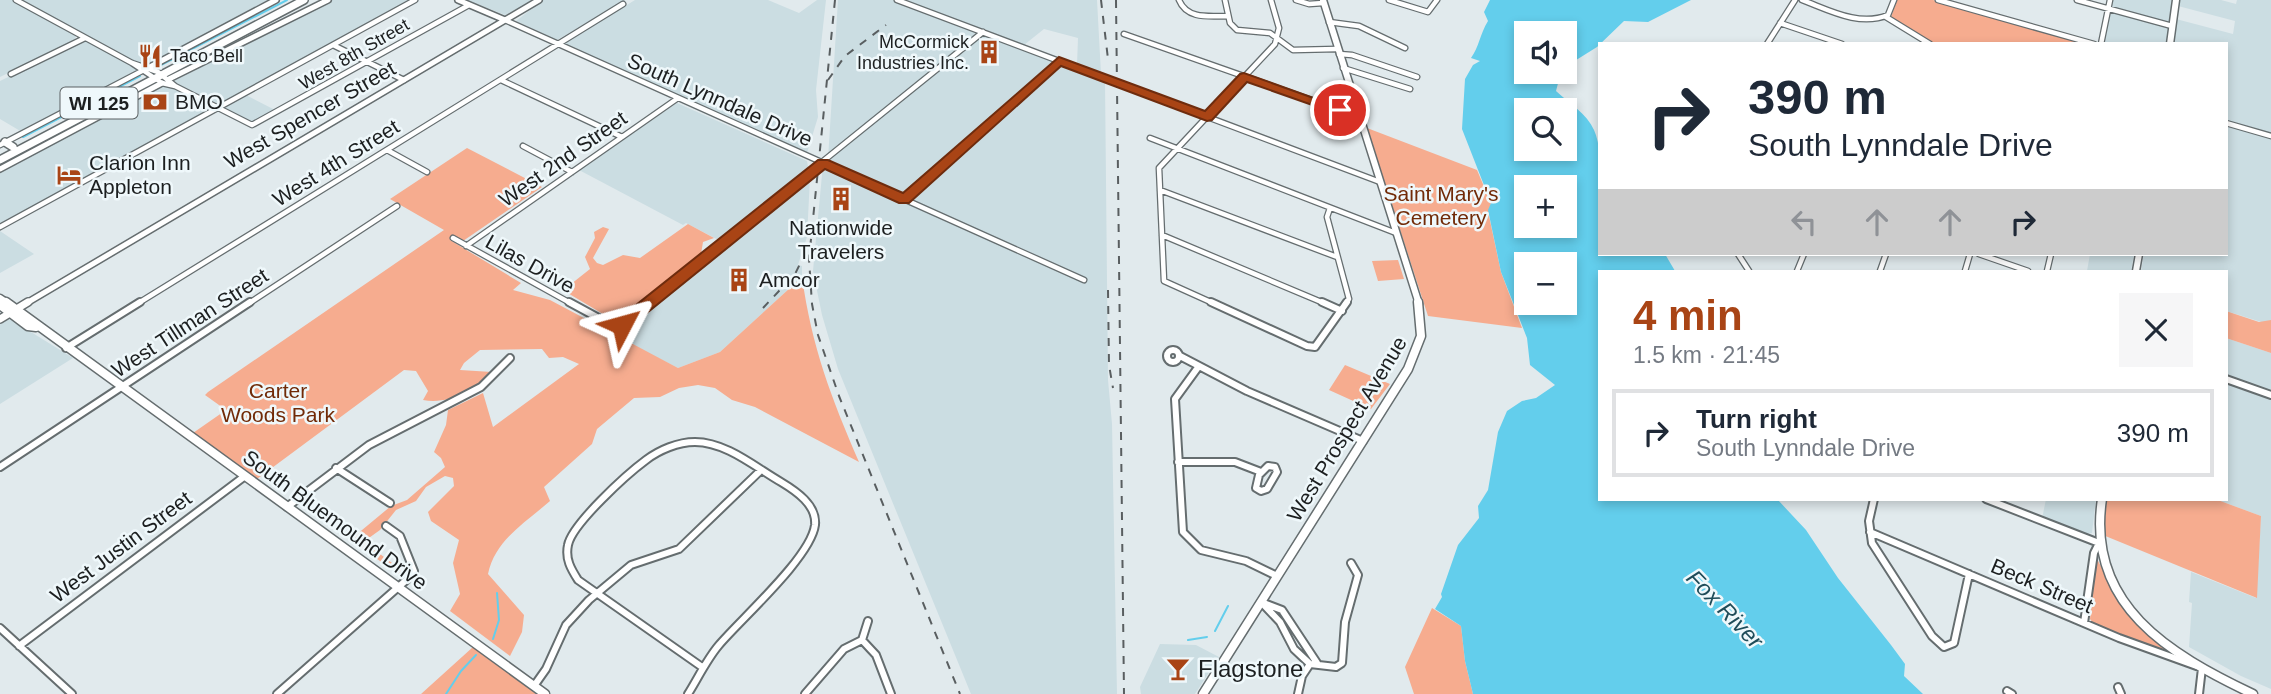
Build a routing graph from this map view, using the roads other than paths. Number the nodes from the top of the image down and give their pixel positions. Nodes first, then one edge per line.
1 (16, 0) edge
2 (276, 0) edge
3 (296, 0) edge
4 (304, 0) edge
5 (328, 0) edge
6 (415, 0) edge
7 (458, 0) edge
8 (539, 0) edge
9 (897, 0) edge
10 (1179, 0) edge
11 (1225, 0) edge
12 (1271, 0) edge
13 (1296, 0) edge
14 (1389, 0) edge
15 (1437, 0) edge
16 (1795, 0) edge
17 (1802, 0) edge
18 (1894, 0) edge
19 (1938, 0) edge
20 (2077, 0) edge
21 (2110, 0) edge
22 (2176, 0) edge
23 (1323, 2) edge
24 (623, 4) dead end
25 (469, 5) junction
26 (2108, 8) junction
27 (1228, 16) junction
28 (1886, 17) junction
29 (505, 20) junction
30 (1329, 22) junction
31 (1780, 23) junction
32 (256, 26) junction
33 (2172, 26) junction
34 (264, 30) junction
35 (983, 32) junction
36 (1124, 34) dead end
37 (1280, 37) junction
38 (85, 38) junction
39 (1768, 42) edge
40 (1836, 42) edge
41 (1927, 42) edge
42 (2087, 42) edge
43 (2101, 42) edge
44 (2170, 42) edge
45 (558, 44) junction
46 (333, 45) junction
47 (1405, 48) dead end
48 (1338, 52) junction
49 (1059, 61) junction
50 (368, 62) junction
51 (132, 63) junction
52 (1343, 68) junction
53 (142, 71) junction
54 (11, 74) dead end
55 (156, 75) junction
56 (1102, 77) joint
57 (1244, 77) junction
58 (1417, 77) dead end
59 (169, 79) junction
60 (501, 79) junction
61 (404, 80) junction
62 (175, 86) junction
63 (1410, 89) dead end
64 (678, 98) junction
65 (217, 108) junction
66 (1207, 117) junction
67 (1360, 117) junction
68 (2228, 124) edge
69 (53, 132) junction
70 (2271, 136) edge
71 (61, 137) junction
72 (622, 137) junction
73 (1150, 138) dead end
74 (2, 143) edge
75 (523, 146) dead end
76 (13, 147) junction
77 (1177, 149) junction
78 (387, 150) junction
79 (0, 154) edge
80 (0, 160) edge
81 (823, 163) junction
82 (0, 169) edge
83 (427, 172) dead end
84 (572, 172) junction
85 (1380, 182) junction
86 (1160, 190) junction
87 (904, 200) junction
88 (397, 205) dead end
89 (1330, 208) junction
90 (0, 227) edge
91 (1396, 233) junction
92 (1162, 236) junction
93 (453, 238) dead end
94 (466, 246) junction
95 (1985, 256) edge
96 (1337, 257) junction
97 (2025, 270) edge
98 (1084, 280) dead end
99 (0, 298) edge
100 (7, 311) edge
101 (1342, 311) junction
102 (66, 348) junction
103 (1180, 356) dead end
104 (510, 358) dead end
105 (1199, 366) junction
106 (2228, 380) edge
107 (120, 387) junction
108 (2271, 395) edge
109 (1363, 441) junction
110 (1178, 462) junction
111 (0, 467) edge
112 (336, 468) junction
113 (760, 471) junction
114 (1261, 472) dead end
115 (245, 476) junction
116 (1873, 501) edge
117 (1998, 501) edge
118 (2102, 501) edge
119 (390, 503) dead end
120 (287, 507) junction
121 (386, 526) dead end
122 (1870, 532) junction
123 (2099, 543) junction
124 (1351, 563) dead end
125 (1969, 574) junction
126 (1277, 576) junction
127 (399, 587) junction
128 (597, 594) junction
129 (1261, 602) junction
130 (868, 621) dead end
131 (2084, 623) junction
132 (0, 628) edge
133 (862, 639) junction
134 (19, 646) junction
135 (1313, 664) junction
136 (702, 667) junction
137 (2202, 668) junction
138 (534, 686) junction
139 (72, 694) edge
140 (277, 694) edge
141 (545, 694) edge
142 (688, 694) edge
143 (805, 694) edge
144 (891, 694) edge
145 (1203, 694) edge
146 (1298, 694) edge
147 (2199, 694) edge
148 (2253, 694) edge

1 - 38 street
2 - 55 street
3 - 55 main road, WI 125
4 - 32 main road, WI 125
5 - 34 street
6 - 46 street
7 - 25 street, South Lynndale Drive
8 - 29 street, West Spencer Street
9 - 35 street
10 - 27 street
11 - 27 street
12 - 37 street
13 - 23 street
14 - 15 street
16 - 31 street
17 - 28 street
18 - 28 street
19 - 42 street
20 - 26 street
21 - 26 street
22 - 33 main road
23 - 30 main road, West Prospect Avenue
24 - 45 street, West 4th Street
25 - 29 street, South Lynndale Drive
25 - 50 street, West 8th Street
26 - 33 street
26 - 43 street
27 - 37 street
28 - 41 street
29 - 45 street, South Lynndale Drive
29 - 61 street, West Spencer Street
30 - 47 street
30 - 48 main road, West Prospect Avenue
31 - 39 street
31 - 40 street
32 - 34 main road
32 - 55 main road, WI 125
33 - 44 main road
34 - 59 street
35 - 49 street
35 - 81 street
36 - 57 street
37 - 48 street
37 - 57 street
38 - 51 street
38 - 54 street
45 - 60 street, West 4th Street
45 - 64 street, South Lynndale Drive
46 - 50 street
46 - 65 street
48 - 52 main road, West Prospect Avenue
48 - 58 street
49 - 56 street
49 - 87 street
50 - 61 street
50 - 65 street, West 8th Street
51 - 53 street
51 - 55 street
52 - 63 street
52 - 67 main road, West Prospect Avenue
53 - 55 street
53 - 74 street
55 - 59 street
55 - 62 street
55 - 69 main road, WI 125
55 - 71 street
55 - 76 main road, WI 125
56 - 66 street
57 - 66 street
57 - 67 street
59 - 62 street
60 - 72 street
60 - 78 street, West 4th Street
61 - 100 street, West Spencer Street
62 - 65 street
64 - 72 street, West 2nd Street
64 - 81 street, South Lynndale Drive
65 - 90 street
66 - 77 street
66 - 85 street
67 - 85 main road, West Prospect Avenue
68 - 70 street
69 - 71 main road
69 - 80 main road, WI 125
71 - 82 street
72 - 84 street, West 2nd Street
73 - 77 street
74 - 76 main road
75 - 84 street
76 - 79 main road, WI 125
77 - 86 street
77 - 89 street
78 - 83 street
78 - 102 street, West 4th Street
81 - 87 street, South Lynndale Drive
81 - 94 street, Lilas Drive
84 - 94 street, West 2nd Street
85 - 91 main road, West Prospect Avenue
86 - 92 street
86 - 96 street
87 - 98 street, South Lynndale Drive
88 - 107 street, West Tillman Street
89 - 91 street
89 - 96 street
91 - 109 main road, West Prospect Avenue
92 - 101 street
92 - 101 street
93 - 94 street
95 - 97 street
96 - 101 street
99 - 100 main road, South Bluemound Drive
100 - 102 main road, South Bluemound Drive
102 - 107 main road, South Bluemound Drive
103 - 105 street
104 - 112 street
105 - 109 street
105 - 110 street
106 - 108 street
107 - 111 street, West Tillman Street
107 - 115 main road, South Bluemound Drive
109 - 126 main road, West Prospect Avenue
110 - 114 street
110 - 126 street
112 - 119 street
112 - 120 street
113 - 128 street
113 - 128 street
113 - 136 street
115 - 120 main road, South Bluemound Drive
115 - 134 street, West Justin Street
116 - 122 street
117 - 123 street
118 - 123 main road
120 - 127 main road, South Bluemound Drive
121 - 127 street
122 - 125 street, Beck Street
122 - 125 street
123 - 131 street
123 - 137 main road
124 - 135 street
125 - 131 street, Beck Street
126 - 129 main road, West Prospect Avenue
127 - 138 main road, South Bluemound Drive
127 - 140 street
128 - 136 street
128 - 138 street
129 - 135 street
129 - 145 main road, West Prospect Avenue
130 - 133 street
131 - 137 street, Beck Street
132 - 134 street
133 - 143 street
133 - 144 street
134 - 139 street
135 - 146 street
136 - 142 street
137 - 147 street
137 - 148 main road
138 - 141 main road, South Bluemound Drive

